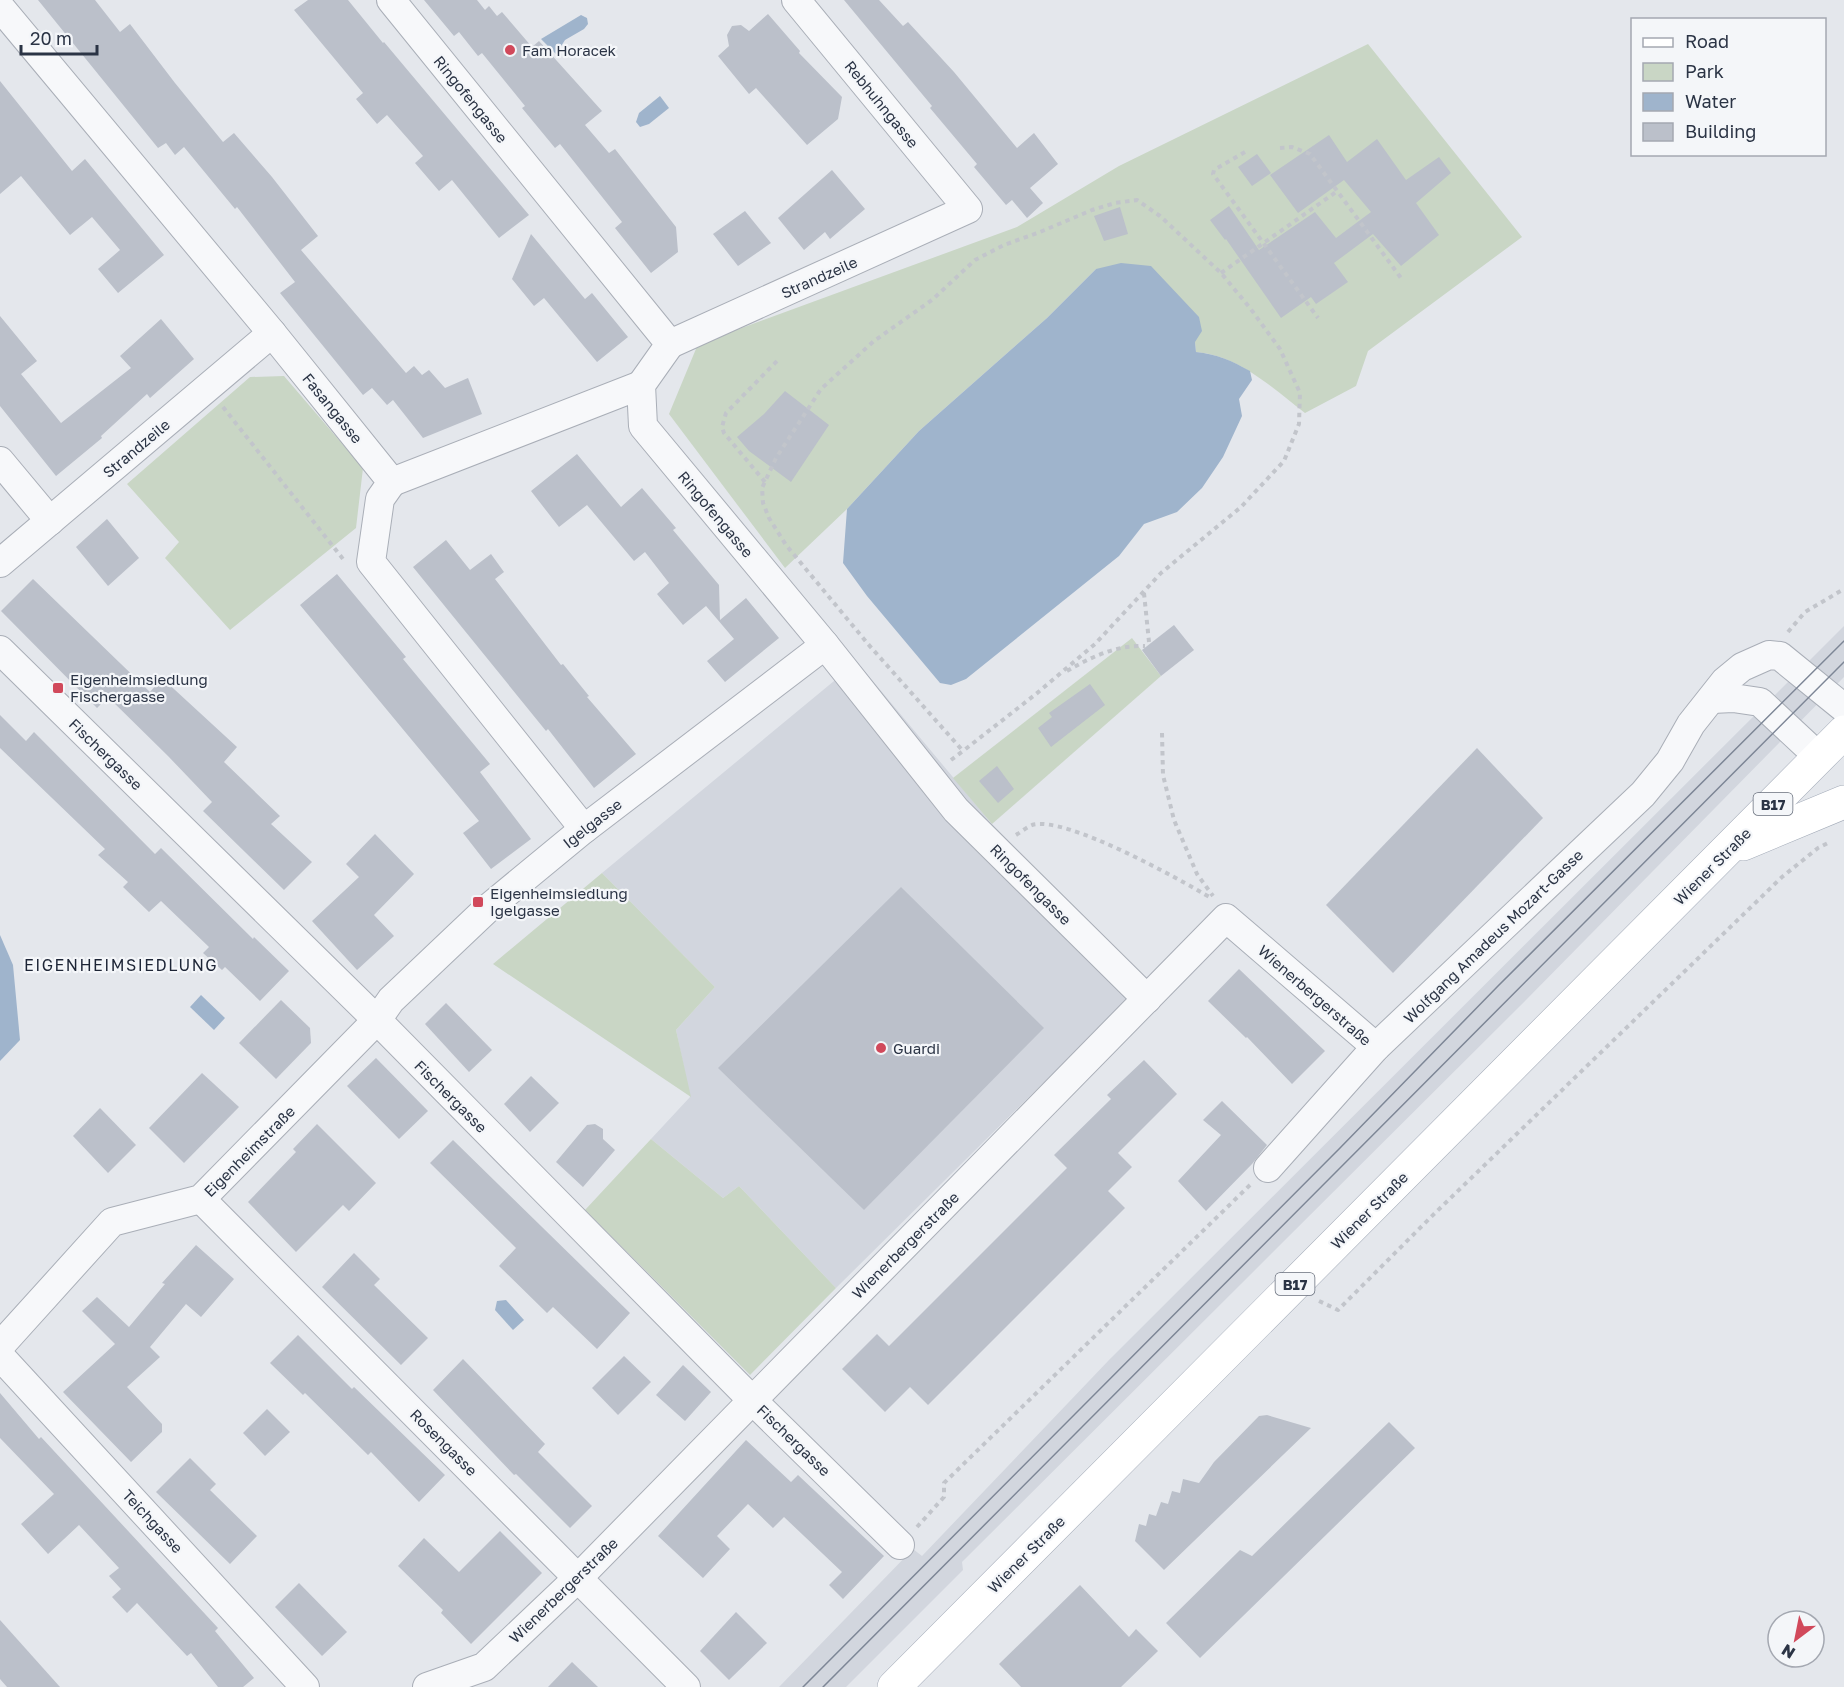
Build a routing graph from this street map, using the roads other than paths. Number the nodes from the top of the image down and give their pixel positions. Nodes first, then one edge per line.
1 (391, 0) edge
2 (796, 0) edge
3 (0, 7) edge
4 (968, 209) joint
5 (272, 333) junction
6 (670, 344) junction
7 (641, 385) junction
8 (0, 461) edge
9 (392, 482) junction
10 (50, 521) junction
11 (0, 562) edge
12 (825, 645) junction
13 (0, 650) edge
14 (1712, 699) junction
15 (1844, 708) edge
16 (1844, 732) edge
17 (1819, 758) junction
18 (1844, 802) edge
19 (584, 829) junction
20 (1728, 851) junction
21 (1147, 999) junction
22 (377, 1020) junction
23 (1376, 1047) junction
24 (1268, 1168) road end
25 (201, 1199) junction
26 (0, 1346) edge
27 (0, 1356) edge
28 (752, 1400) junction
29 (900, 1545) road end
30 (579, 1577) junction
31 (305, 1687) edge
32 (427, 1687) edge
33 (686, 1687) edge
34 (894, 1687) edge

1 - 6 street, Ringofengasse
2 - 4 street, Rebhuhngasse
3 - 5 street, Fasangasse
4 - 6 street, Strandzeile
5 - 9 street, Fasangasse
5 - 10 street, Strandzeile
6 - 7 street
7 - 9 street
7 - 12 street, Ringofengasse
8 - 10 street
9 - 19 street
10 - 11 street, Strandzeile
12 - 19 street, Igelgasse
12 - 21 street, Ringofengasse
13 - 22 street, Fischergasse
14 - 15 street, Wolfgang Amadeus Mozart-Gasse
14 - 17 street
14 - 23 street, Wolfgang Amadeus Mozart-Gasse
16 - 17 main road, Wiener Straße / B17
17 - 20 main road, Wiener Straße / B17
18 - 20 main road
19 - 22 street, Igelgasse
20 - 34 main road, Wiener Straße / B17
21 - 23 street, Wienerbergerstraße
21 - 28 street, Wienerbergerstraße
22 - 25 street, Eigenheimstraße
22 - 28 street, Fischergasse
23 - 24 street, Wolfgang Amadeus Mozart-Gasse
25 - 26 street, Eigenheimstraße
25 - 30 street, Rosengasse
27 - 31 street, Teichgasse
28 - 29 street, Fischergasse
28 - 30 street, Wienerbergerstraße
30 - 32 street, Wienerbergerstraße
30 - 33 street, Rosengasse

